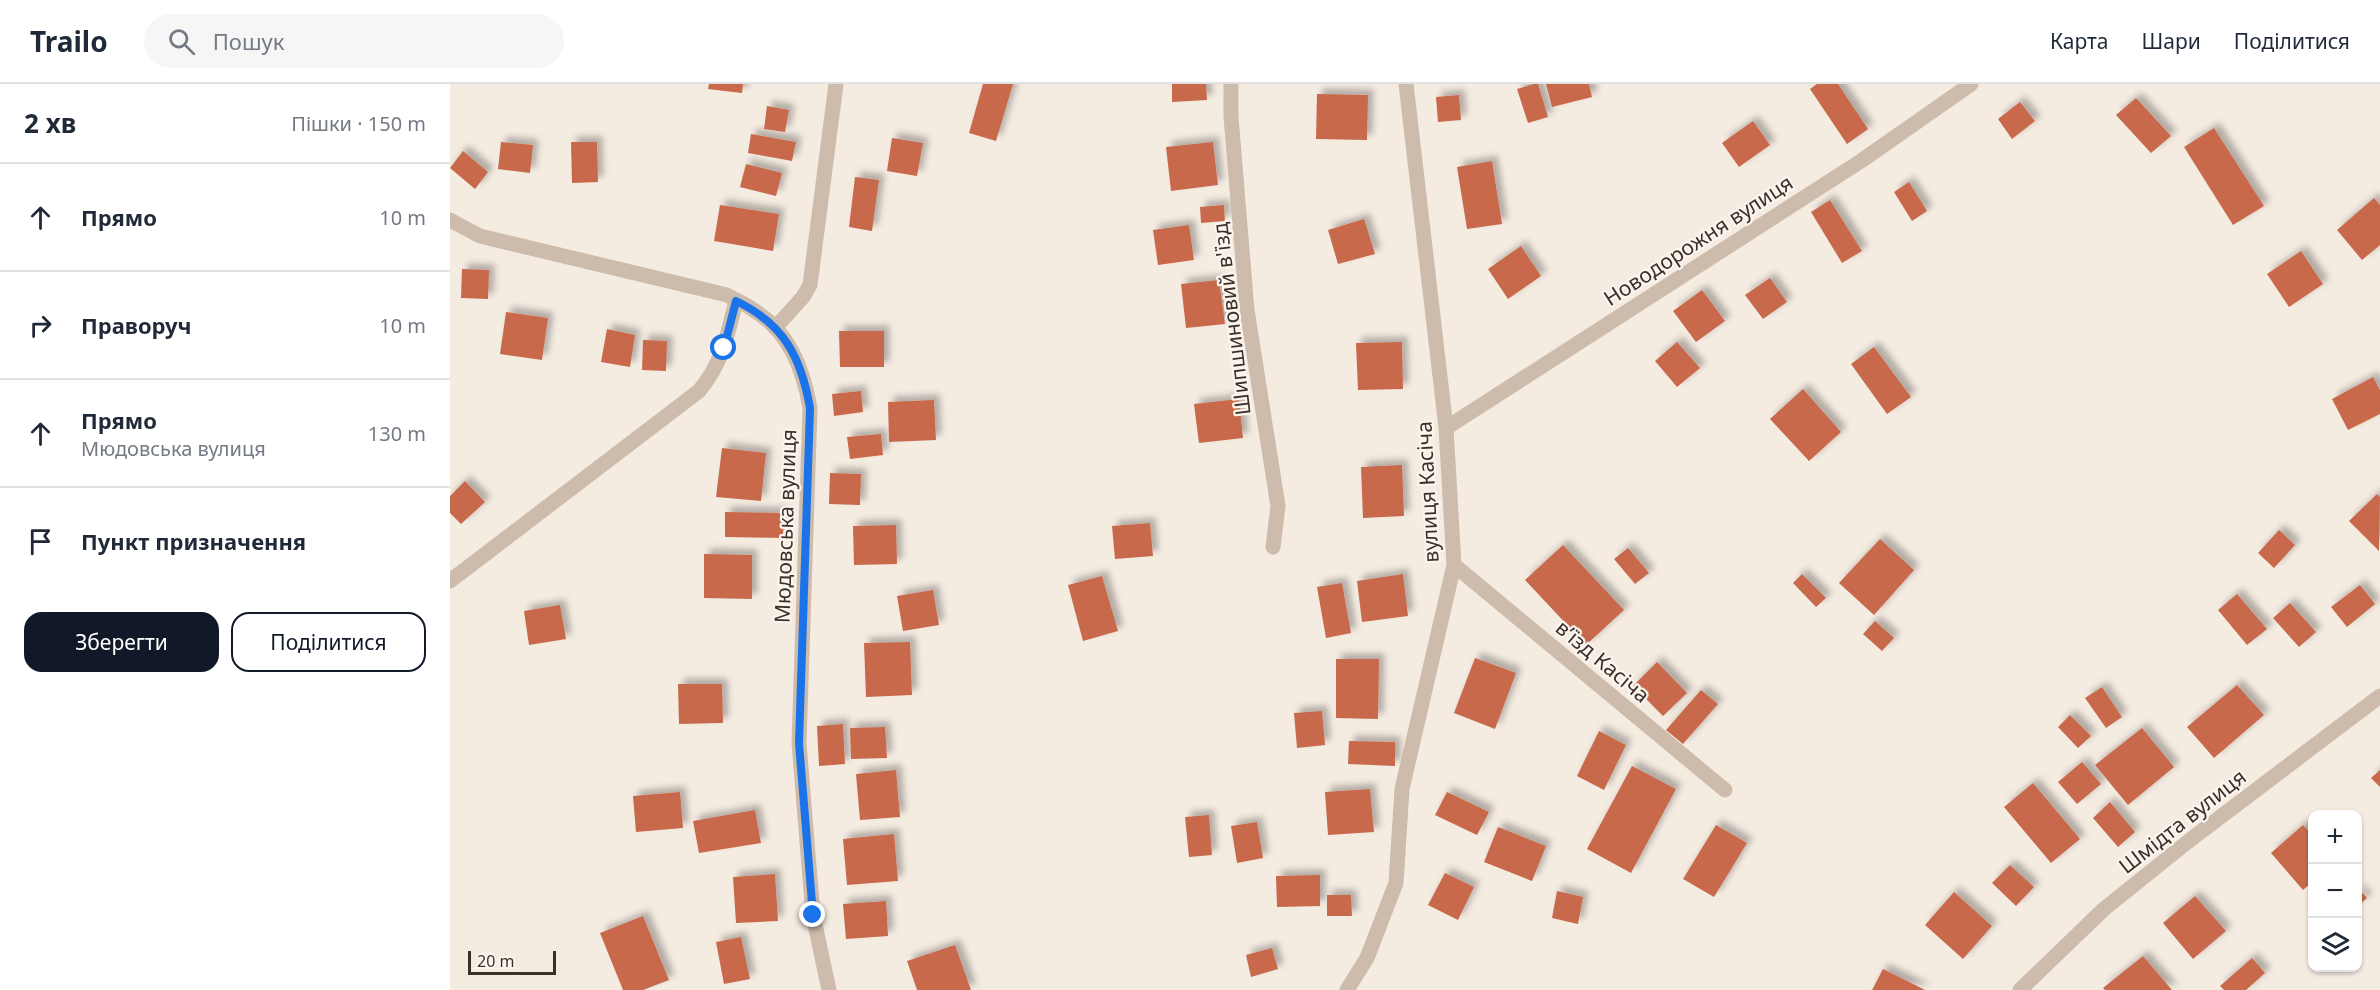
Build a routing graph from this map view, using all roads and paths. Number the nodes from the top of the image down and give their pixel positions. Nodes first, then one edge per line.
1 (836, 84) edge
2 (1231, 84) edge
3 (1406, 84) edge
4 (1971, 84) edge
5 (450, 220) edge
6 (736, 301) junction
7 (776, 328) junction
8 (1446, 428) junction
9 (1273, 547) dead end
10 (1454, 565) junction
11 (450, 581) edge
12 (2380, 696) edge
13 (1725, 790) dead end
14 (2023, 988) edge
15 (829, 990) edge
16 (1347, 990) edge

1 - 7 street
2 - 9 street, Шипшиновий в'їзд
3 - 8 street, вулиця Касіча
4 - 8 street, Новодорожня вулиця
5 - 6 street, Мюдовська вулиця
6 - 7 street, Мюдовська вулиця
6 - 11 street
7 - 15 street, Мюдовська вулиця
8 - 10 street, вулиця Касіча
10 - 13 street, в’їзд Касіча
10 - 16 street, вулиця Касіча
12 - 14 street, Шмідта вулиця

